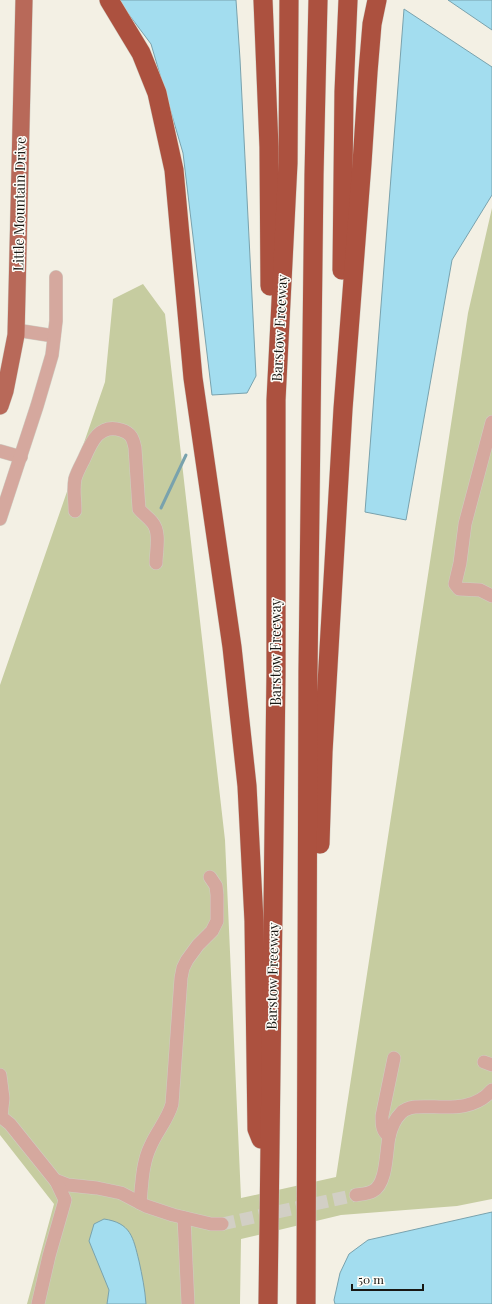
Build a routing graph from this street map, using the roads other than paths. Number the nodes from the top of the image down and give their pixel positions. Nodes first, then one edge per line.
1 (24, 0) edge
2 (109, 0) edge
3 (263, 0) edge
4 (289, 0) edge
5 (318, 0) edge
6 (348, 0) edge
7 (377, 0) edge
8 (56, 277) dead end
9 (16, 330) junction
10 (54, 336) junction
11 (276, 400) junction
12 (0, 406) edge
13 (343, 409) junction
14 (492, 422) edge
15 (0, 451) edge
16 (21, 457) junction
17 (75, 510) dead end
18 (0, 519) edge
19 (156, 563) dead end
20 (492, 596) edge
21 (210, 877) dead end
22 (308, 965) junction
23 (394, 1058) dead end
24 (0, 1075) edge
25 (492, 1090) edge
26 (1, 1116) edge
27 (389, 1136) junction
28 (269, 1157) junction
29 (56, 1181) junction
30 (80, 1186) junction
31 (356, 1195) tunnel mouth
32 (65, 1200) junction
33 (140, 1203) junction
34 (184, 1218) junction
35 (222, 1224) tunnel mouth
36 (38, 1304) edge
37 (188, 1304) edge
38 (268, 1304) edge
39 (306, 1304) edge

1 - 9 main road, Little Mountain Drive
2 - 28 highway
3 - 11 highway
4 - 11 highway, Barstow Freeway
5 - 22 highway
6 - 13 highway
7 - 13 highway
8 - 10 lane
9 - 10 lane
9 - 12 main road, Little Mountain Drive
10 - 16 lane
11 - 28 highway, Barstow Freeway
13 - 22 highway
14 - 20 lane
15 - 16 lane
16 - 18 lane
17 - 19 lane
21 - 33 lane
22 - 39 highway
23 - 27 lane
24 - 26 lane
25 - 27 lane
26 - 29 lane
27 - 31 lane
28 - 38 highway, Barstow Freeway
29 - 30 lane
29 - 32 lane
30 - 32 lane
30 - 33 lane
32 - 36 lane
33 - 34 lane
34 - 35 lane
34 - 37 lane

